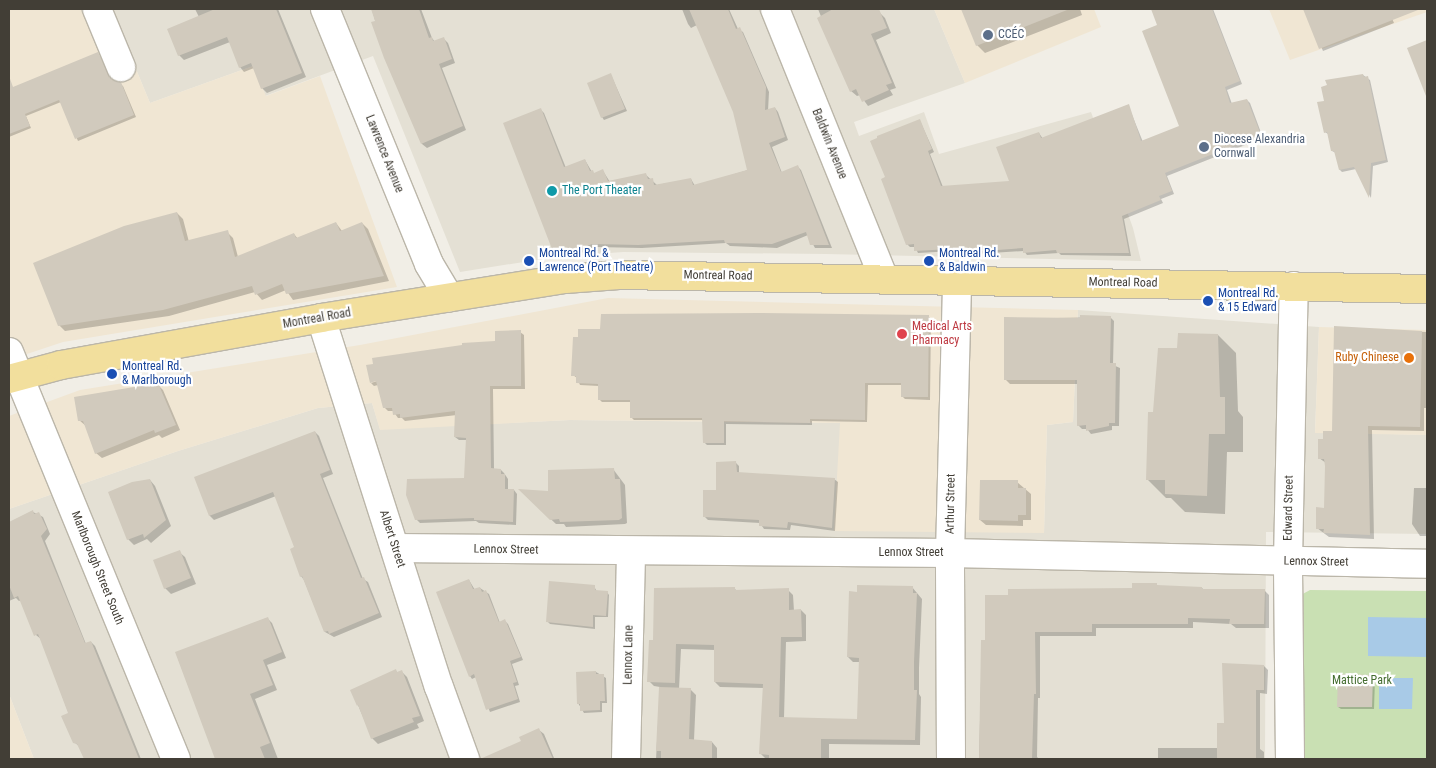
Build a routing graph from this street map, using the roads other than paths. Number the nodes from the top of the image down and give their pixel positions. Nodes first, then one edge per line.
1 (97, 9) edge
2 (326, 9) edge
3 (775, 9) edge
4 (121, 67) dead end
5 (884, 279) junction
6 (957, 279) junction
7 (1294, 286) junction
8 (1427, 289) edge
9 (449, 297) junction
10 (321, 318) junction
11 (12, 369) edge
12 (395, 548) junction
13 (631, 552) junction
14 (950, 553) junction
15 (1288, 561) junction
16 (1427, 564) edge
17 (176, 759) edge
18 (465, 759) edge
19 (626, 759) edge
20 (951, 759) edge
21 (1290, 759) edge

1 - 4 street
2 - 9 street, Lawrence Avenue
3 - 5 street, Baldwin Avenue
5 - 6 main road, Montreal Road
5 - 9 main road, Montreal Road
6 - 7 main road, Montreal Road
6 - 14 street, Arthur Street
7 - 8 main road, Montreal Road
7 - 15 street, Edward Street
9 - 10 main road, Montreal Road
10 - 11 main road, Montreal Road
10 - 12 street, Albert Street
11 - 17 street, Marlborough Street South
12 - 13 street, Lennox Street
12 - 18 street, Albert Street
13 - 14 street, Lennox Street
13 - 19 street, Lennox Lane
14 - 15 street, Lennox Street
14 - 20 street, Arthur Street
15 - 16 street, Lennox Street
15 - 21 street, Edward Street

